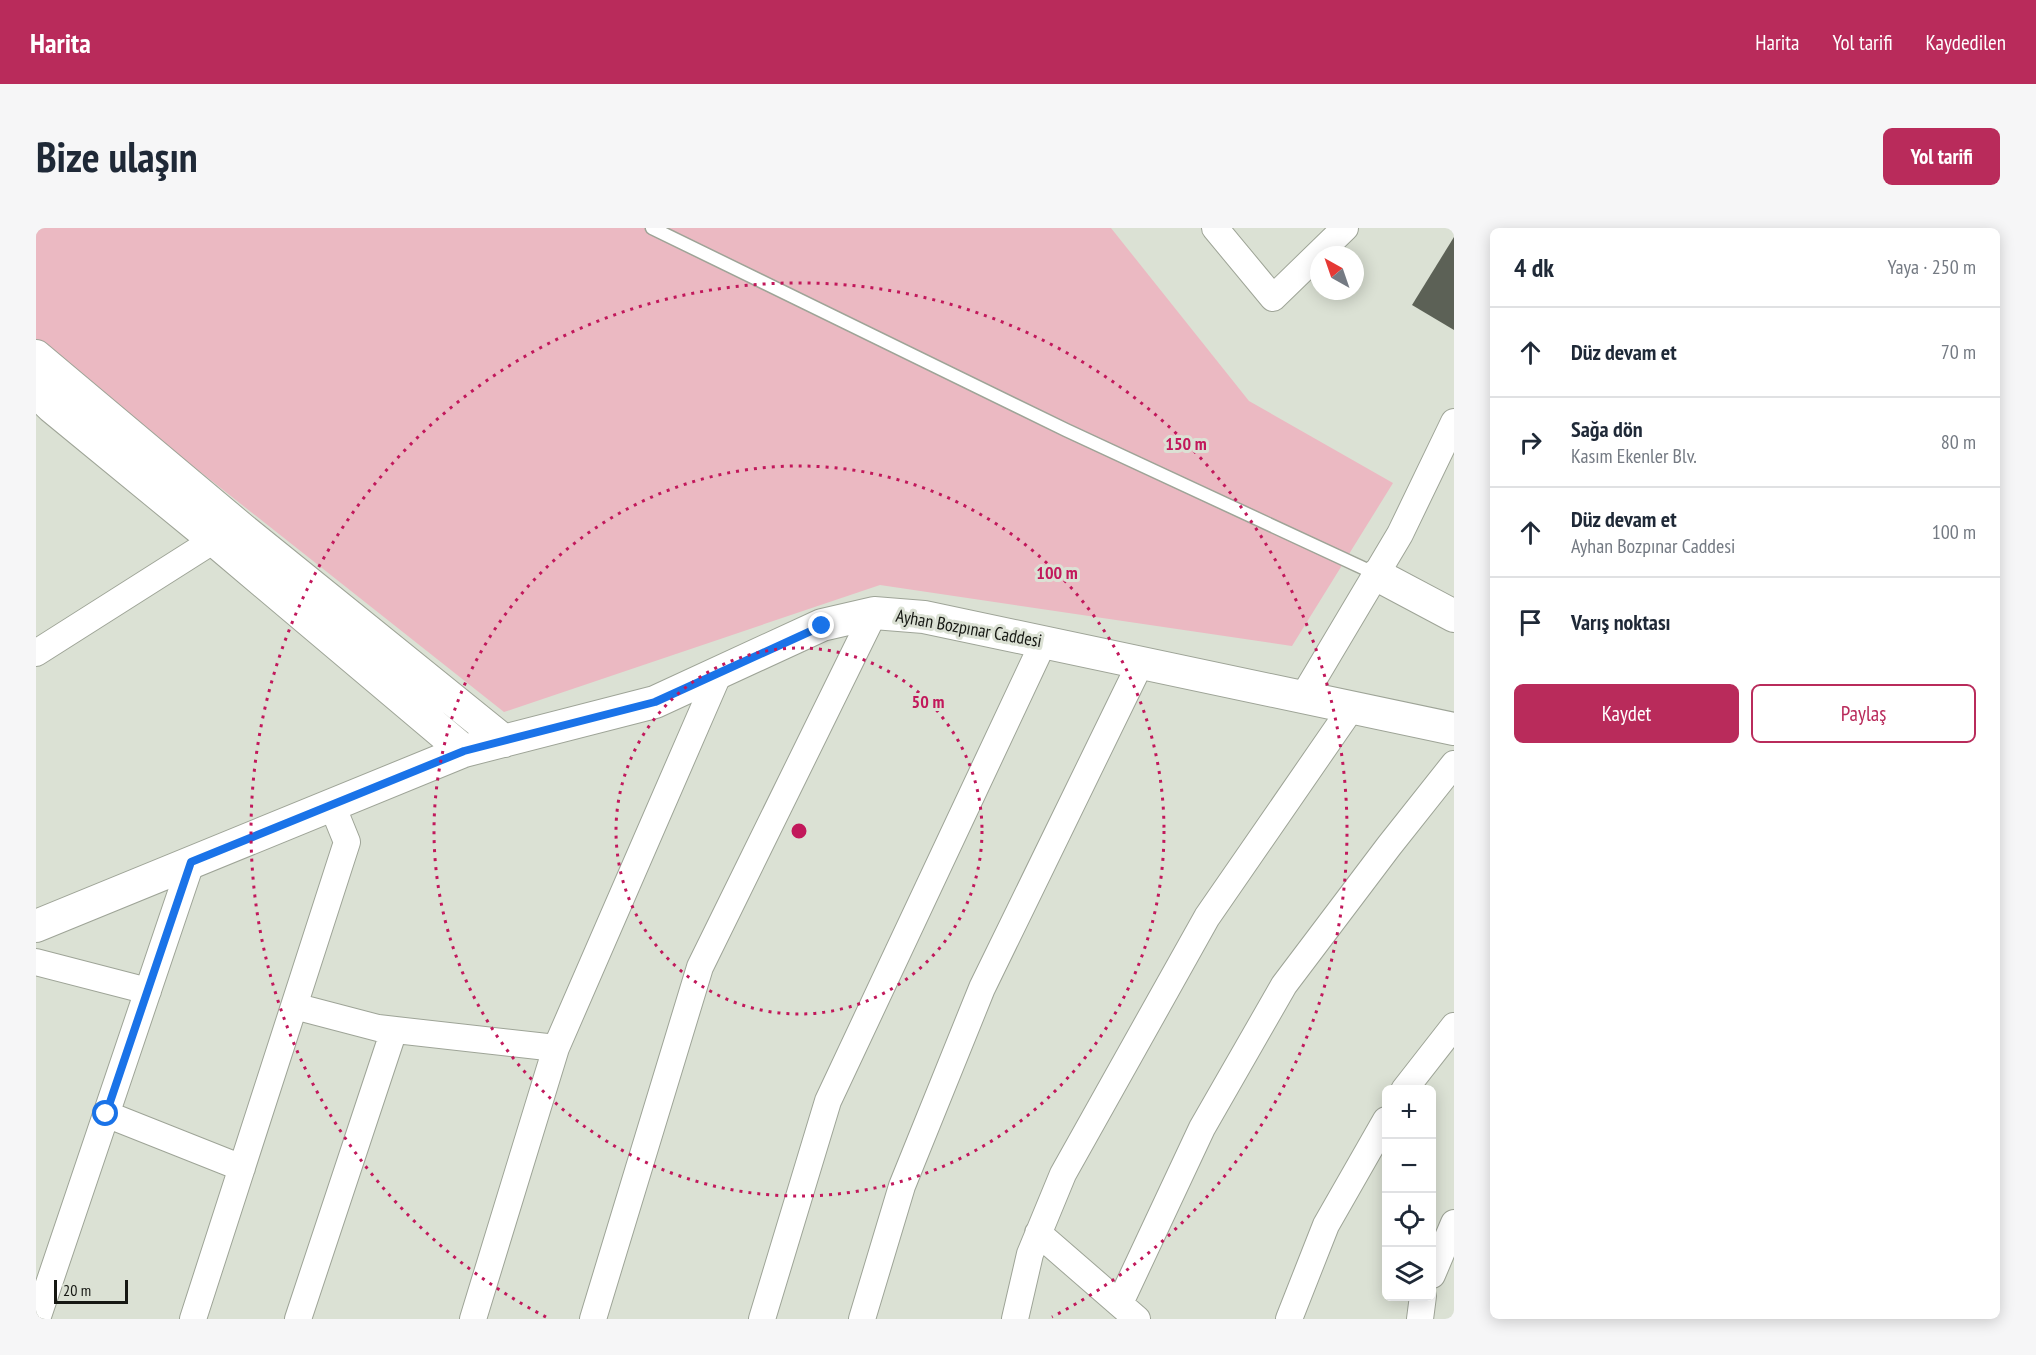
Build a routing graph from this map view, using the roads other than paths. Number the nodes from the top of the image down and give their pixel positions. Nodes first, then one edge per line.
1 (652, 228) edge
2 (1215, 228) edge
3 (1345, 228) edge
4 (36, 356) edge
5 (41, 405) edge
6 (1454, 422) edge
7 (213, 540) junction
8 (1377, 575) junction
9 (874, 613) junction
10 (1454, 616) edge
11 (1044, 641) junction
12 (36, 653) edge
13 (1141, 662) junction
14 (719, 673) junction
15 (1303, 697) junction
16 (1352, 707) junction
17 (1454, 729) edge
18 (504, 741) junction
19 (464, 751) junction
20 (1454, 764) edge
21 (332, 805) junction
22 (191, 862) junction
23 (36, 926) edge
24 (36, 962) edge
25 (148, 991) junction
26 (294, 1006) junction
27 (1454, 1026) edge
28 (394, 1030) junction
29 (556, 1048) junction
30 (1407, 1085) edge
31 (106, 1114) junction
32 (1382, 1127) edge
33 (242, 1168) junction
34 (1454, 1223) edge
35 (1038, 1233) junction
36 (1436, 1264) edge
37 (1422, 1301) edge
38 (1129, 1311) edge
39 (37, 1319) edge
40 (193, 1319) edge
41 (298, 1319) edge
42 (473, 1319) edge
43 (593, 1319) edge
44 (762, 1319) edge
45 (862, 1319) edge
46 (1015, 1319) edge
47 (1289, 1319) edge
48 (1420, 1319) edge

1 - 8 lane
2 - 3 street
4 - 18 street
5 - 7 street
6 - 8 street
7 - 12 street
7 - 19 street
8 - 10 street
8 - 15 street
9 - 11 street, Ayhan Bozpınar Caddesi
9 - 14 street, Ayhan Bozpınar Caddesi
9 - 43 street
11 - 13 street, Ayhan Bozpınar Caddesi
11 - 44 street
13 - 15 street, Ayhan Bozpınar Caddesi
13 - 45 street
14 - 18 street, Ayhan Bozpınar Caddesi
14 - 29 street
15 - 16 street, Ayhan Bozpınar Caddesi
16 - 17 street, Ayhan Bozpınar Caddesi
16 - 35 street
18 - 19 street, Ayhan Bozpınar Caddesi
19 - 21 street, Ayhan Bozpınar Caddesi
20 - 38 street
21 - 22 street, Ayhan Bozpınar Caddesi
21 - 26 street
22 - 23 street, Ayhan Bozpınar Caddesi
22 - 25 street
24 - 25 street
25 - 31 street
26 - 28 street
26 - 33 street
27 - 30 street
28 - 29 street
28 - 41 street
29 - 42 street
31 - 33 street
31 - 39 street
32 - 47 street
33 - 40 street
34 - 36 street
35 - 38 street
35 - 46 street
37 - 48 street

